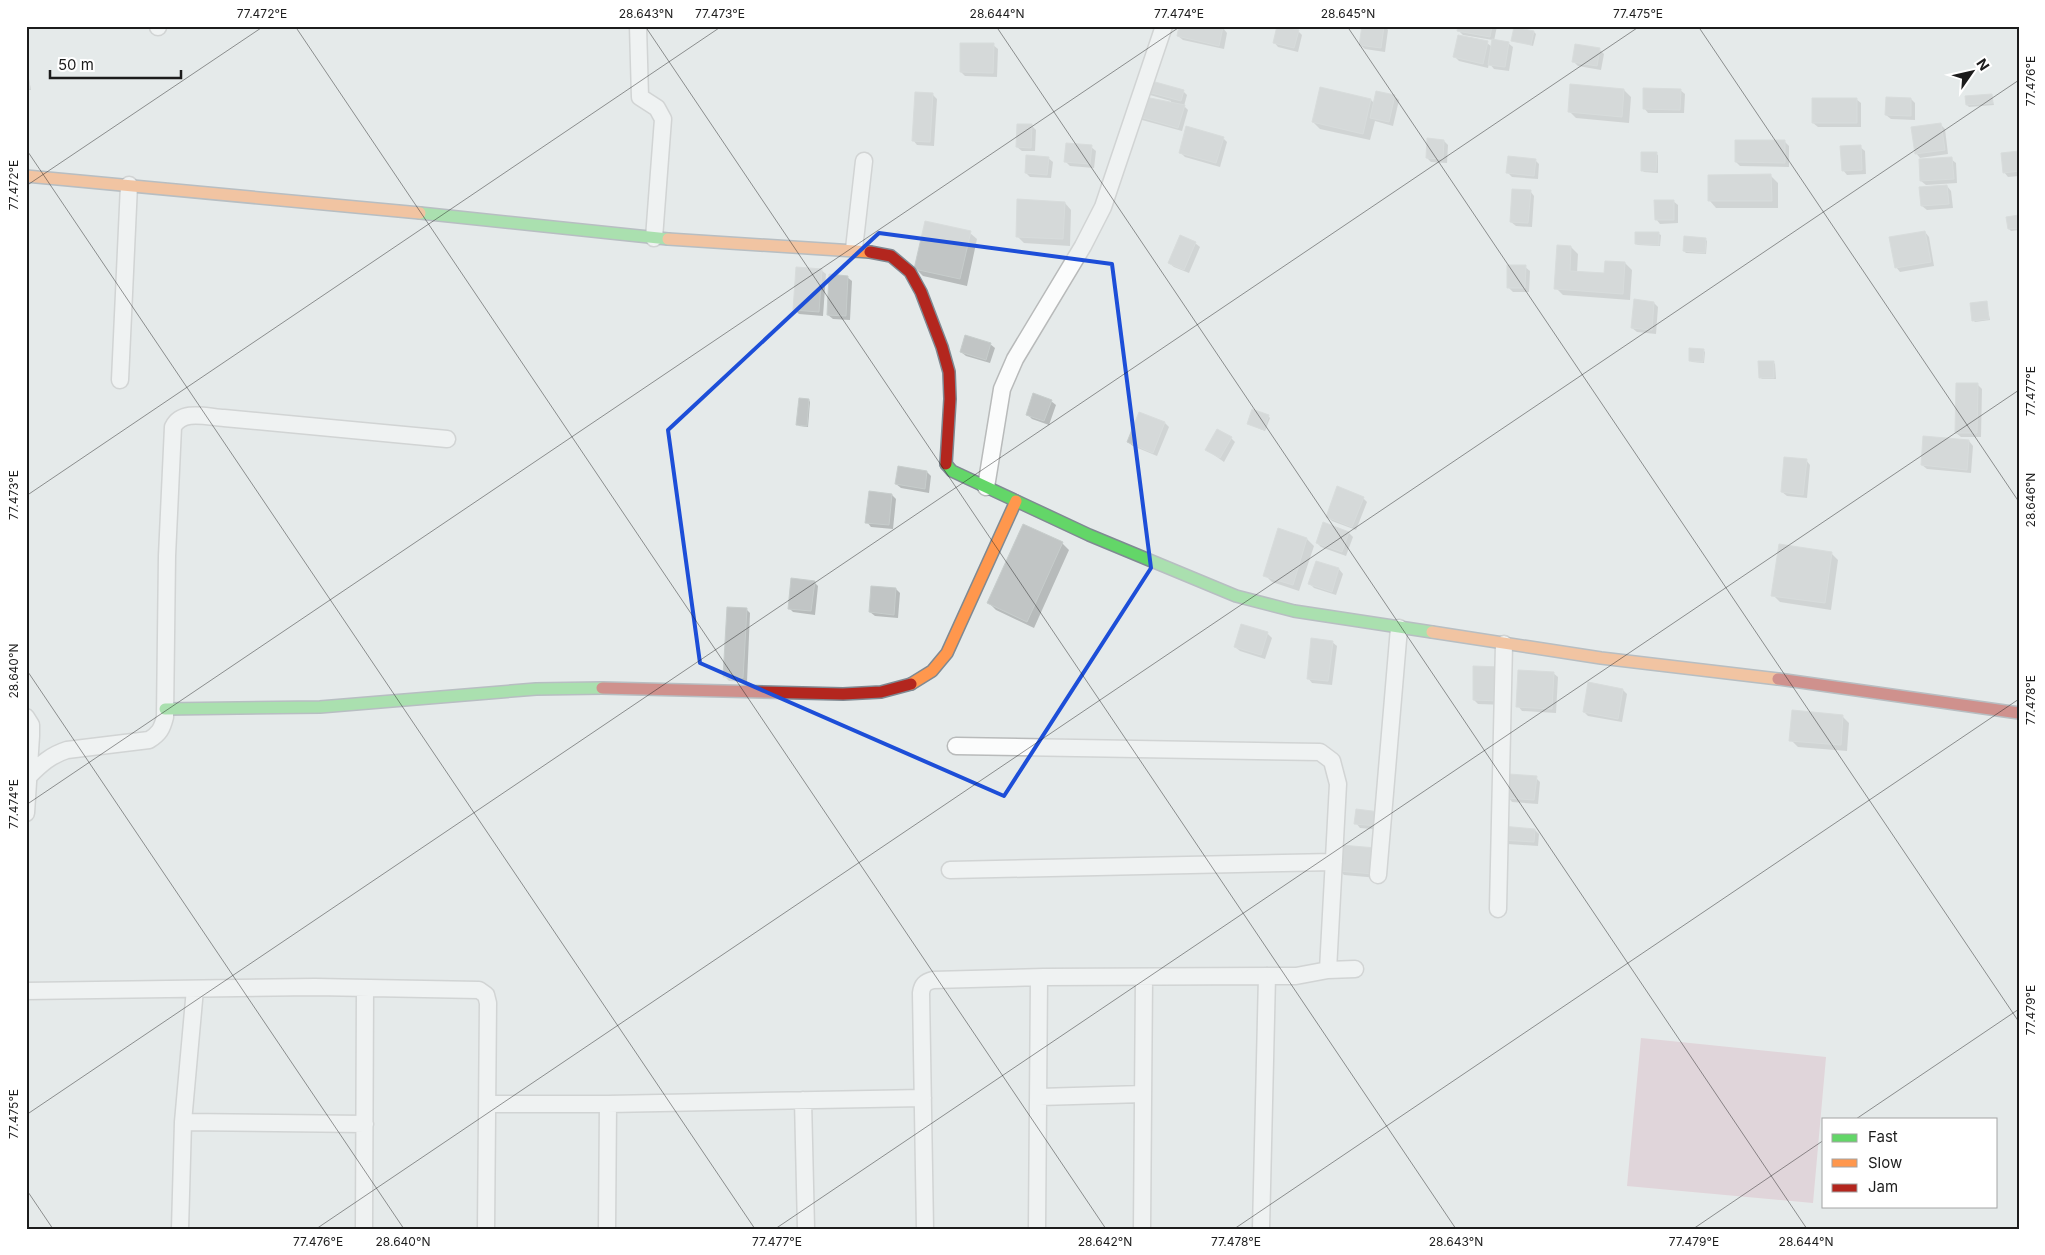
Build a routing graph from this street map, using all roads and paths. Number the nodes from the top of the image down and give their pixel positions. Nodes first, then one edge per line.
1 (638, 26) edge
2 (1164, 26) edge
3 (864, 161) dead end
4 (26, 176) edge
5 (129, 185) junction
6 (654, 238) junction
7 (854, 249) junction
8 (120, 380) dead end
9 (447, 439) dead end
10 (986, 487) junction
11 (1016, 501) junction
12 (1399, 628) junction
13 (1504, 644) junction
14 (165, 709) junction
15 (2019, 713) edge
16 (26, 717) edge
17 (956, 746) dead end
18 (29, 776) junction
19 (26, 813) edge
20 (1334, 862) junction
21 (950, 870) dead end
22 (1378, 875) dead end
23 (1498, 908) dead end
24 (1355, 969) dead end
25 (1328, 970) junction
26 (1268, 976) junction
27 (1144, 977) junction
28 (1039, 978) junction
29 (365, 988) junction
30 (195, 989) junction
31 (26, 991) edge
32 (1143, 1094) junction
33 (1039, 1097) junction
34 (923, 1098) junction
35 (803, 1100) junction
36 (487, 1104) junction
37 (608, 1104) junction
38 (183, 1122) junction
39 (365, 1124) junction
40 (180, 1229) edge
41 (364, 1229) edge
42 (486, 1229) edge
43 (607, 1229) edge
44 (806, 1229) edge
45 (925, 1229) edge
46 (1037, 1229) edge
47 (1142, 1229) edge
48 (1261, 1229) edge

1 - 6 street
2 - 10 street
3 - 7 street
4 - 5 street
5 - 6 street
5 - 8 street
6 - 7 street
7 - 10 street
9 - 14 street
10 - 11 street
11 - 12 street
11 - 14 street
12 - 13 street
12 - 22 street
13 - 15 street
13 - 23 street
14 - 18 street
16 - 18 street
17 - 20 street
18 - 19 street
20 - 21 street
20 - 25 street
24 - 25 street
25 - 26 street
26 - 27 street
26 - 48 street
27 - 28 street
27 - 32 street
28 - 33 street
28 - 34 street
29 - 30 street
29 - 36 street
29 - 39 street
30 - 31 street
30 - 38 street
32 - 33 street
32 - 47 street
33 - 46 street
34 - 35 street
34 - 45 street
35 - 37 street
35 - 44 street
36 - 37 street
36 - 42 street
37 - 43 street
38 - 39 street
38 - 40 street
39 - 41 street

